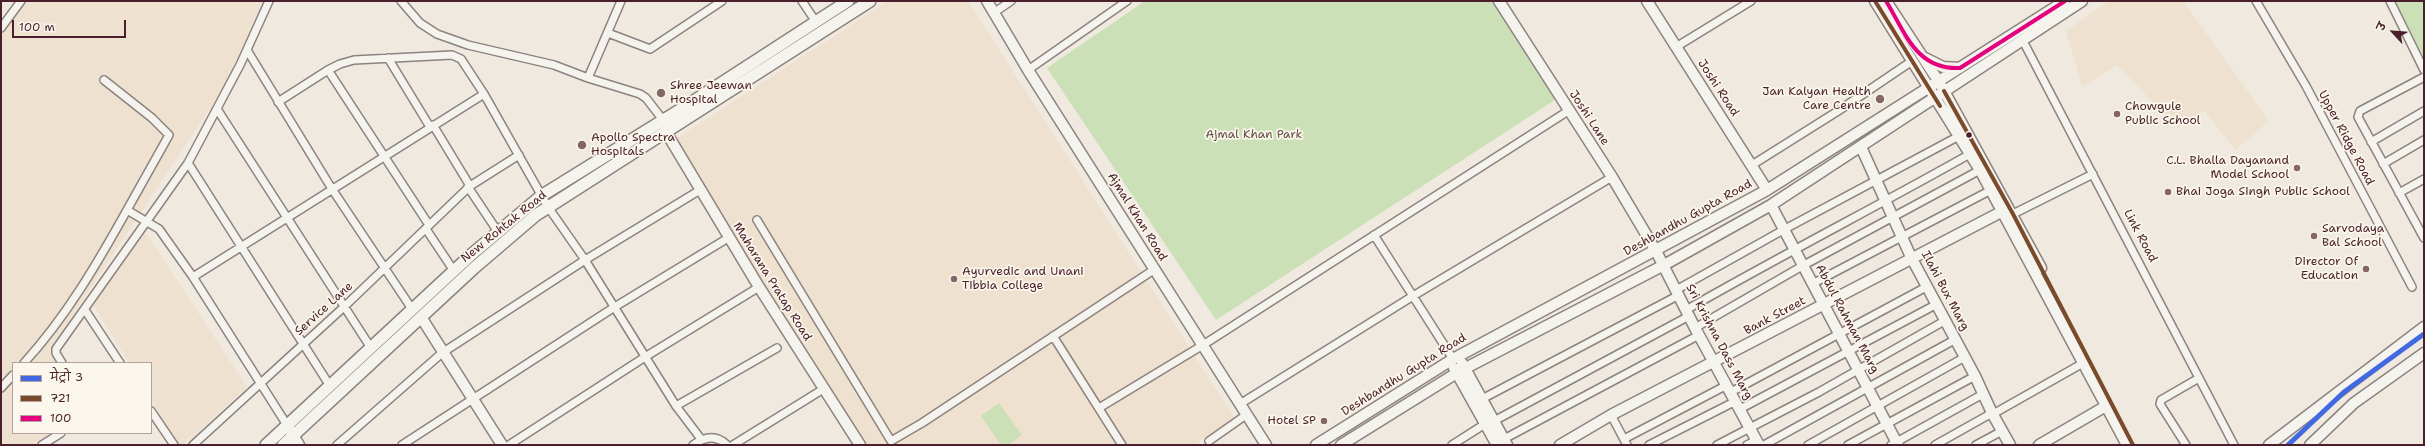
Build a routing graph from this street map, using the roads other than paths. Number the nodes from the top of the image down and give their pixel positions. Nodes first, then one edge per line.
1 (21, 1) edge
2 (269, 1) edge
3 (401, 1) edge
4 (621, 1) edge
5 (722, 1) edge
6 (802, 1) edge
7 (848, 1) edge
8 (870, 1) edge
9 (987, 1) edge
10 (1011, 1) edge
11 (1127, 1) edge
12 (1499, 1) edge
13 (1647, 1) edge
14 (1751, 1) edge
15 (1875, 1) edge
16 (1886, 1) edge
17 (2065, 1) edge
18 (2082, 1) edge
19 (2256, 1) edge
20 (2390, 1) edge
21 (995, 12) junction
22 (816, 22) junction
23 (1, 28) edge
24 (608, 33) junction
25 (2022, 39) junction
26 (1676, 47) junction
27 (247, 50) junction
28 (1922, 56) junction
29 (388, 58) junction
30 (1912, 61) junction
31 (1960, 68) junction
32 (328, 70) junction
33 (1028, 70) junction
34 (2424, 70) edge
35 (2424, 77) edge
36 (588, 78) junction
37 (104, 80) dead end
38 (1941, 87) junction
39 (1931, 93) junction
40 (484, 94) junction
41 (278, 102) junction
42 (217, 109) junction
43 (1568, 111) junction
44 (2424, 111) edge
45 (663, 120) junction
46 (431, 126) junction
47 (666, 132) junction
48 (1959, 136) junction
49 (2424, 140) edge
50 (2371, 142) junction
51 (1861, 147) junction
52 (1970, 154) junction
53 (519, 155) junction
54 (383, 156) junction
55 (188, 163) junction
56 (2383, 164) junction
57 (1752, 165) junction
58 (1980, 170) junction
59 (2093, 174) junction
60 (1612, 177) junction
61 (2424, 179) edge
62 (1876, 180) junction
63 (469, 186) junction
64 (332, 189) junction
65 (700, 190) junction
66 (1767, 190) junction
67 (1991, 190) junction
68 (2399, 193) junction
69 (541, 196) junction
70 (1886, 201) junction
71 (1770, 205) junction
72 (548, 207) junction
73 (127, 210) junction
74 (2003, 211) junction
75 (2013, 214) junction
76 (288, 217) junction
77 (1894, 218) junction
78 (757, 220) dead end
79 (146, 222) junction
80 (428, 227) junction
81 (1784, 229) junction
82 (2422, 229) edge
83 (498, 232) junction
84 (1374, 235) junction
85 (1902, 236) junction
86 (728, 238) junction
87 (2424, 238) edge
88 (242, 246) junction
89 (1795, 248) junction
90 (1656, 251) junction
91 (1911, 257) junction
92 (585, 260) junction
93 (1664, 265) junction
94 (1804, 265) junction
95 (385, 269) junction
96 (1154, 269) junction
97 (454, 271) junction
98 (193, 277) junction
99 (1814, 283) junction
100 (1928, 286) junction
101 (759, 287) junction
102 (2412, 287) dead end
103 (1678, 293) junction
104 (1413, 296) junction
105 (1937, 304) junction
106 (1824, 305) junction
107 (345, 306) junction
108 (613, 308) junction
109 (412, 309) junction
110 (85, 310) junction
111 (1687, 313) junction
112 (421, 317) junction
113 (1946, 320) junction
114 (2424, 327) edge
115 (1697, 332) junction
116 (1840, 332) junction
117 (1053, 336) junction
118 (1956, 339) junction
119 (303, 343) junction
120 (1203, 345) junction
121 (371, 348) junction
122 (777, 348) dead end
123 (1850, 352) junction
124 (442, 353) junction
125 (2424, 353) edge
126 (1965, 356) junction
127 (645, 357) junction
128 (1454, 358) junction
129 (25, 362) edge
130 (61, 362) edge
131 (119, 362) edge
132 (2085, 362) junction
133 (1716, 363) junction
134 (1859, 370) junction
135 (1461, 371) junction
136 (12, 376) edge
137 (1975, 376) junction
138 (2200, 378) junction
139 (260, 383) junction
140 (330, 386) junction
141 (1, 388) edge
142 (825, 388) junction
143 (1868, 388) junction
144 (1983, 394) junction
145 (1734, 397) junction
146 (1482, 399) junction
147 (473, 400) junction
148 (1240, 404) junction
149 (676, 406) junction
150 (1878, 406) junction
151 (2106, 406) junction
152 (1099, 408) junction
153 (152, 412) edge
154 (1993, 413) junction
155 (1246, 415) junction
156 (1611, 415) junction
157 (1490, 422) junction
158 (1887, 424) junction
159 (287, 426) junction
160 (1750, 428) junction
161 (2002, 431) junction
162 (59, 434) edge
163 (701, 439) junction
164 (297, 440) edge
165 (1209, 441) dead end
166 (1625, 443) edge
167 (1760, 443) edge
168 (856, 444) edge
169 (1500, 444) edge
170 (1895, 444) edge
171 (42, 445) edge
172 (174, 445) edge
173 (193, 445) edge
174 (266, 445) edge
175 (283, 445) edge
176 (337, 445) edge
177 (402, 445) edge
178 (502, 445) edge
179 (509, 445) edge
180 (693, 445) edge
181 (727, 445) edge
182 (733, 445) edge
183 (1122, 445) edge
184 (1266, 445) edge
185 (1316, 445) edge
186 (1341, 445) edge
187 (1452, 445) edge
188 (1560, 445) edge
189 (1649, 445) edge
190 (1717, 445) edge
191 (1747, 445) edge
192 (1808, 445) edge
193 (1848, 445) edge
194 (1935, 445) edge
195 (1976, 445) edge
196 (2010, 445) edge
197 (2039, 445) edge
198 (2128, 445) edge
199 (2133, 445) edge
200 (2186, 445) edge
201 (2234, 445) edge
202 (2269, 445) edge
203 (2310, 445) edge

1 - 23 street
2 - 27 street
3 - 36 street
4 - 24 street
5 - 24 street
6 - 22 street
7 - 22 main road, New Rohtak Road
8 - 47 main road, New Rohtak Road
9 - 21 street, Ajmal Khan Road
10 - 21 street
11 - 33 street
12 - 43 street, Joshi Lane
13 - 26 street, Joshi Road
14 - 26 street
15 - 30 street
16 - 28 street
17 - 31 street, Deshbandhu Gupta Road
18 - 25 street, Deshbandhu Gupta Road
19 - 102 street, Upper Ridge Road
20 - 34 street
21 - 33 street, Ajmal Khan Road
22 - 45 main road, New Rohtak Road
24 - 36 street
25 - 38 street, Deshbandhu Gupta Road
25 - 59 street, Link Road
26 - 57 street, Joshi Road
27 - 41 street
27 - 42 street
28 - 31 street
28 - 38 street
29 - 32 street
29 - 40 street
29 - 46 street
30 - 39 street
30 - 57 street
31 - 38 street, Deshbandhu Gupta Road
32 - 41 street
32 - 54 street
33 - 96 street, Ajmal Khan Road
35 - 50 street
36 - 45 street
37 - 73 street
38 - 39 street, Deshbandhu Gupta Road
38 - 75 street
39 - 48 street
39 - 51 street, Deshbandhu Gupta Road
39 - 66 street, Deshbandhu Gupta Road
40 - 46 street
40 - 53 street
41 - 64 street
42 - 55 street
42 - 76 street
43 - 60 street, Joshi Lane
43 - 84 street
44 - 50 street
45 - 69 main road, New Rohtak Road
46 - 54 street
46 - 63 street
47 - 65 street, Maharana Pratap Road
47 - 72 main road, New Rohtak Road
48 - 52 street
48 - 62 street
49 - 56 street
50 - 56 street
51 - 62 street, Ilahi Bux Marg
51 - 71 street, Deshbandhu Gupta Road
52 - 58 street
52 - 70 street
53 - 63 street, Service Lane
53 - 69 street
54 - 64 street
54 - 80 street
55 - 79 street
55 - 88 street
56 - 68 street
57 - 66 street, Joshi Road
58 - 67 street
58 - 77 street
59 - 75 street
59 - 138 street, Link Road
60 - 90 street, Joshi Lane
60 - 104 street
61 - 68 street
62 - 70 street, Ilahi Bux Marg
62 - 81 street
63 - 80 street, Service Lane
63 - 83 street
64 - 76 street
64 - 95 street
65 - 86 street, Maharana Pratap Road
65 - 92 street
66 - 90 street, Deshbandhu Gupta Road
67 - 74 street
67 - 85 street
68 - 82 street
69 - 72 street
69 - 83 main road, New Rohtak Road
70 - 77 street, Ilahi Bux Marg
70 - 89 street
71 - 81 street, Abdul Rahman Marg
71 - 93 street, Deshbandhu Gupta Road
72 - 92 street
72 - 112 main road, New Rohtak Road
73 - 79 street
73 - 129 street
74 - 91 street, Bank Street
74 - 132 street
75 - 199 street
76 - 88 street
76 - 107 street
77 - 85 street, Ilahi Bux Marg
77 - 94 street
78 - 117 street
79 - 98 street
79 - 110 street
80 - 95 street, Service Lane
80 - 97 street
81 - 89 street, Abdul Rahman Marg
81 - 103 street
82 - 87 street
83 - 97 main road, New Rohtak Road
84 - 104 street
84 - 120 street
85 - 91 street, Ilahi Bux Marg
85 - 99 street
86 - 101 street, Maharana Pratap Road
86 - 108 street
88 - 98 street
88 - 119 street
89 - 94 street, Abdul Rahman Marg
89 - 111 street
90 - 93 street, Sri Krishna Dass Marg
90 - 128 street, Deshbandhu Gupta Road
91 - 100 street, Ilahi Bux Marg
91 - 106 street, Bank Street
92 - 108 street
92 - 124 street
93 - 103 street, Sri Krishna Dass Marg
93 - 135 street, Deshbandhu Gupta Road
94 - 99 street, Abdul Rahman Marg
94 - 115 street
95 - 107 street, Service Lane
95 - 109 street
96 - 117 street
96 - 120 street, Ajmal Khan Road
97 - 109 main road, New Rohtak Road
98 - 139 street
99 - 106 street, Abdul Rahman Marg
100 - 105 street, Ilahi Bux Marg
100 - 116 street
101 - 127 street
101 - 142 street, Maharana Pratap Road
103 - 111 street, Sri Krishna Dass Marg
103 - 146 street
104 - 128 street
104 - 148 street
105 - 113 street, Ilahi Bux Marg
105 - 123 street
106 - 116 street, Abdul Rahman Marg
106 - 133 street, Bank Street
107 - 119 street, Service Lane
107 - 121 street
108 - 127 street
108 - 147 street
109 - 121 main road, New Rohtak Road
110 - 130 street
110 - 131 street
111 - 115 street, Sri Krishna Dass Marg
111 - 157 street
112 - 124 street
112 - 164 main road, New Rohtak Road
113 - 118 street, Ilahi Bux Marg
113 - 134 street
114 - 202 street
115 - 133 street, Sri Krishna Dass Marg
115 - 169 street
116 - 123 street, Abdul Rahman Marg
116 - 145 street
117 - 152 street
118 - 126 street, Ilahi Bux Marg
118 - 143 street
119 - 139 street, Service Lane
119 - 140 street
120 - 148 street, Ajmal Khan Road
120 - 152 street
121 - 140 main road, New Rohtak Road
122 - 149 street
123 - 134 street, Abdul Rahman Marg
123 - 145 street
124 - 147 street
124 - 176 street
125 - 203 street
126 - 137 street, Ilahi Bux Marg
126 - 150 street
127 - 149 street
127 - 179 street
128 - 135 street
128 - 185 street, Deshbandhu Gupta Road
132 - 151 street
132 - 154 street
133 - 145 street, Sri Krishna Dass Marg
133 - 156 street, Bank Street
134 - 143 street, Abdul Rahman Marg
134 - 160 street
135 - 146 street
135 - 157 street
135 - 186 street, Deshbandhu Gupta Road
136 - 141 street
137 - 144 street, Ilahi Bux Marg
137 - 158 street
138 - 200 street
138 - 201 street, Link Road
139 - 159 street
139 - 173 street, Service Lane
140 - 159 main road, New Rohtak Road
142 - 168 street, Maharana Pratap Road
142 - 182 street
143 - 150 street, Abdul Rahman Marg
143 - 167 street
144 - 154 street, Ilahi Bux Marg
144 - 170 street
145 - 160 street, Sri Krishna Dass Marg
145 - 166 street
145 - 189 street
146 - 157 street
147 - 177 street
147 - 178 street
148 - 155 street, Ajmal Khan Road
149 - 163 street
150 - 158 street, Abdul Rahman Marg
150 - 192 street
151 - 197 street
151 - 198 street
152 - 183 street
153 - 172 street
154 - 161 street, Ilahi Bux Marg
154 - 194 street
155 - 165 street
155 - 184 street, Ajmal Khan Road
156 - 166 street
156 - 188 street, Bank Street
157 - 169 street
157 - 187 street
158 - 170 street, Abdul Rahman Marg
158 - 193 street
159 - 164 street
159 - 174 main road, New Rohtak Road
160 - 167 street, Sri Krishna Dass Marg
160 - 190 street
161 - 195 street
161 - 196 street, Ilahi Bux Marg
162 - 171 street
163 - 180 street
163 - 181 street
164 - 175 main road, New Rohtak Road
167 - 191 street

